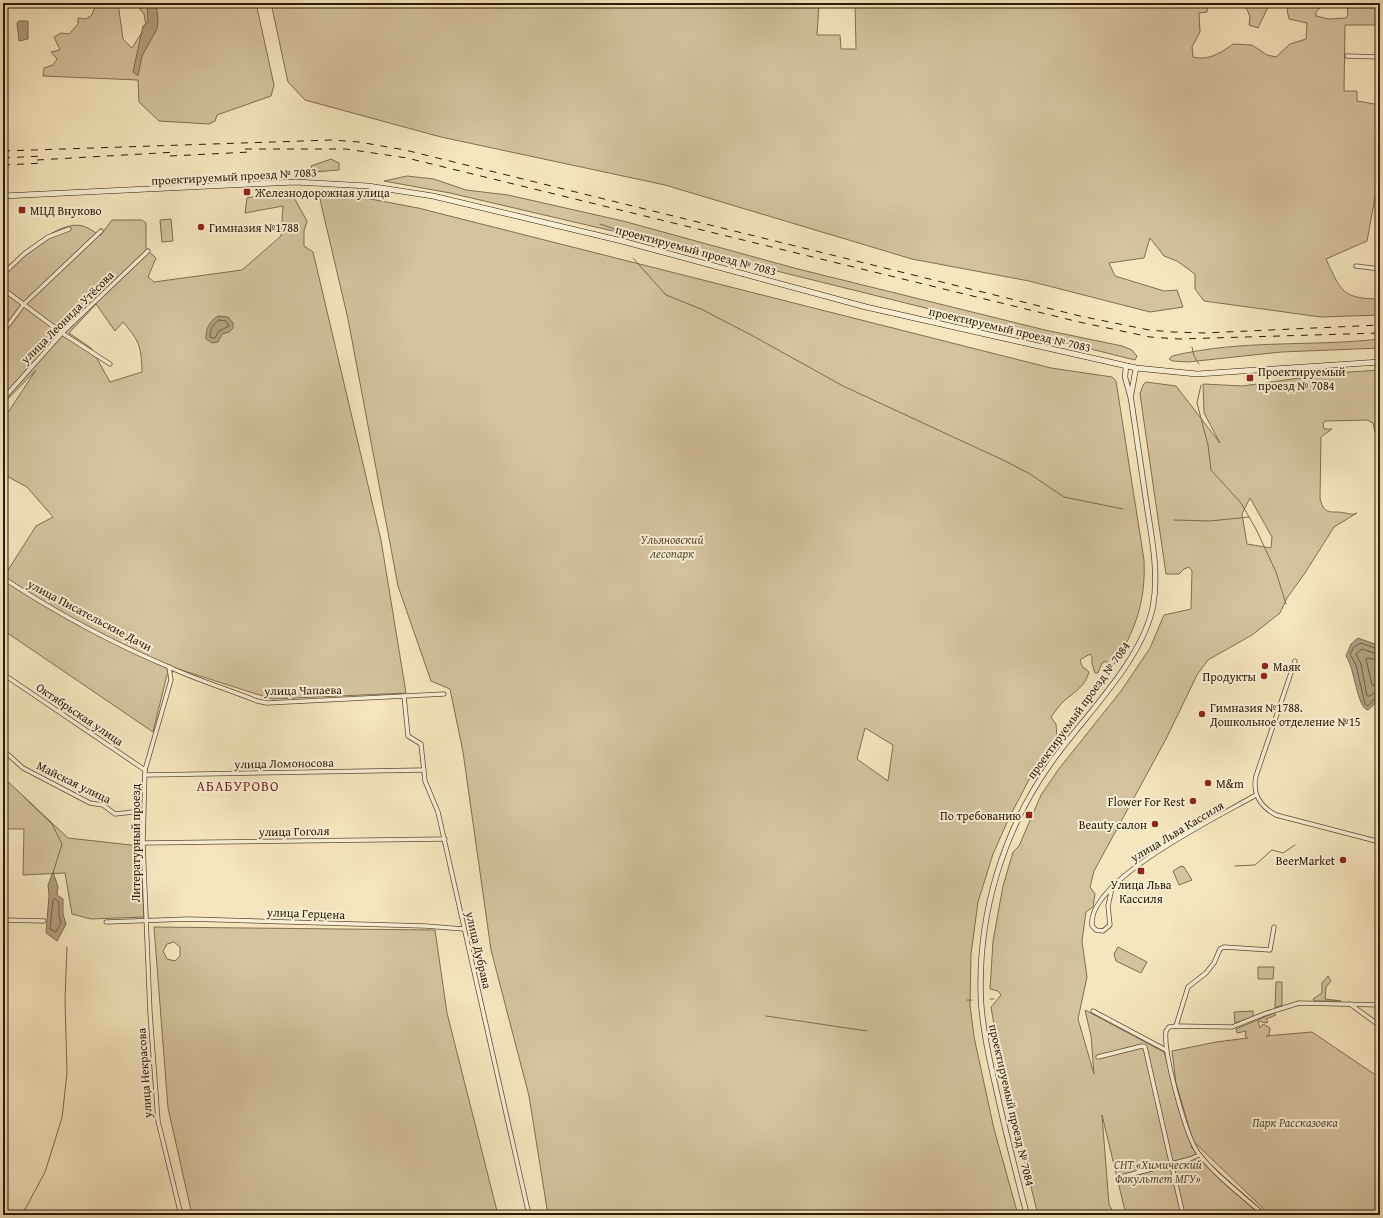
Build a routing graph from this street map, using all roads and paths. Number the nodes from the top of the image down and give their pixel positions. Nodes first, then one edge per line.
1 (1347, 56) dead end
2 (1380, 57) edge
3 (3, 196) edge
4 (69, 229) dead end
5 (101, 231) dead end
6 (148, 251) dead end
7 (1356, 266) dead end
8 (1380, 269) edge
9 (3, 274) edge
10 (3, 289) edge
11 (24, 304) junction
12 (3, 332) edge
13 (62, 333) junction
14 (1380, 362) edge
15 (110, 364) dead end
16 (1126, 366) junction
17 (1136, 368) junction
18 (1131, 398) junction
19 (3, 399) edge
20 (3, 578) edge
21 (1295, 661) dead end
22 (168, 667) junction
23 (3, 674) edge
24 (444, 694) dead end
25 (404, 696) junction
26 (3, 750) edge
27 (424, 770) junction
28 (145, 773) junction
29 (1256, 795) junction
30 (143, 811) junction
31 (445, 839) junction
32 (1380, 842) edge
33 (143, 843) junction
34 (1112, 888) junction
35 (146, 919) junction
36 (3, 920) edge
37 (44, 921) dead end
38 (106, 922) dead end
39 (147, 926) joint
40 (1274, 927) dead end
41 (464, 930) junction
42 (1350, 1004) junction
43 (1380, 1005) edge
44 (1092, 1011) dead end
45 (1176, 1026) junction
46 (1380, 1026) edge
47 (1166, 1050) junction
48 (1098, 1057) dead end
49 (1199, 1155) junction
50 (1171, 1164) junction
51 (1121, 1177) dead end
52 (181, 1215) edge
53 (529, 1215) edge
54 (1027, 1215) edge
55 (1183, 1215) edge
56 (1264, 1215) edge

1 - 2 street
3 - 16 main road, проектируемый проезд № 7083
4 - 9 street
5 - 11 street
6 - 13 street, улица Леонида Утёсова
7 - 8 street
10 - 11 street
11 - 12 street
11 - 13 street
13 - 15 street
13 - 19 street, улица Леонида Утёсова
14 - 17 main road, проектируемый проезд № 7083
16 - 17 main road, проектируемый проезд № 7083
16 - 18 street, проектируемый проезд № 7084
17 - 18 street, проектируемый проезд № 7084
18 - 54 street, проектируемый проезд № 7084
20 - 22 street, улица Писательские Дачи
21 - 29 street
22 - 25 street, улица Чапаева
22 - 28 street, Литературный проезд
23 - 28 street, Октябрьская улица
24 - 25 street, улица Чапаева
25 - 27 street, улица Дубрава
26 - 30 street, Майская улица
27 - 28 street, улица Ломоносова
27 - 31 street, улица Дубрава
28 - 30 street, Литературный проезд
29 - 32 street
29 - 34 street, улица Льва Кассиля
30 - 33 street, Литературный проезд
31 - 33 street, улица Гоголя
31 - 41 street, улица Дубрава
33 - 35 street, Литературный проезд
34 - 34 street, улица Льва Кассиля
35 - 38 street, улица Герцена
35 - 39 street, Литературный проезд
35 - 41 street, улица Герцена
36 - 37 street
39 - 52 street, улица Некрасова
40 - 45 street
41 - 53 street, улица Дубрава
42 - 43 street
42 - 45 street
42 - 46 street
44 - 47 street
45 - 47 street
47 - 49 street
48 - 50 street
49 - 50 street
49 - 56 street
50 - 51 street
50 - 55 street

